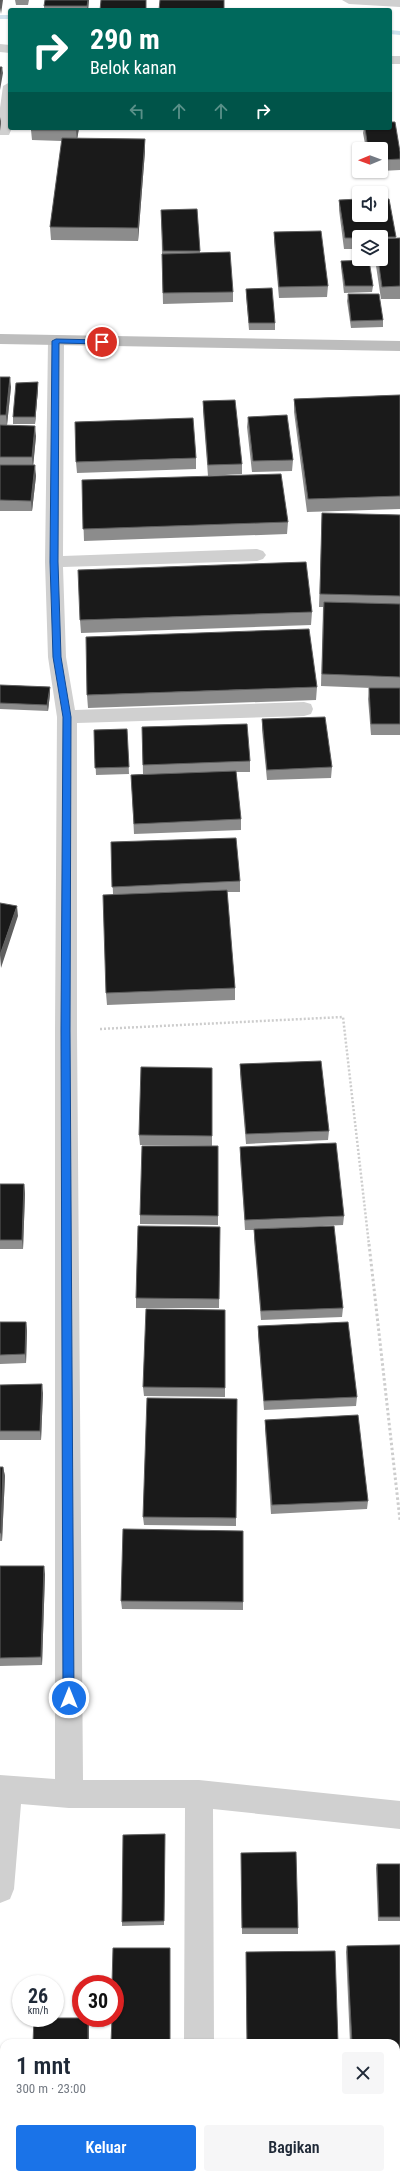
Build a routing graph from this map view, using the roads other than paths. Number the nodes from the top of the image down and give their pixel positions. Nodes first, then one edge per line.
1 (349, 0) edge
2 (400, 3) edge
3 (8, 101) edge
4 (4, 132) dead end
5 (0, 339) edge
6 (56, 341) junction
7 (400, 346) edge
8 (257, 555) dead end
9 (54, 562) junction
10 (304, 709) dead end
11 (67, 717) junction
12 (4, 1789) edge
13 (69, 1794) junction
14 (199, 1794) junction
15 (400, 1814) edge
16 (0, 1888) edge
17 (199, 2039) edge

1 - 2 street
3 - 4 street
5 - 6 street
6 - 7 street
6 - 9 street
8 - 9 street
9 - 11 street
10 - 11 street
11 - 13 street
12 - 13 street
12 - 16 street
13 - 14 street
14 - 15 street
14 - 17 street

